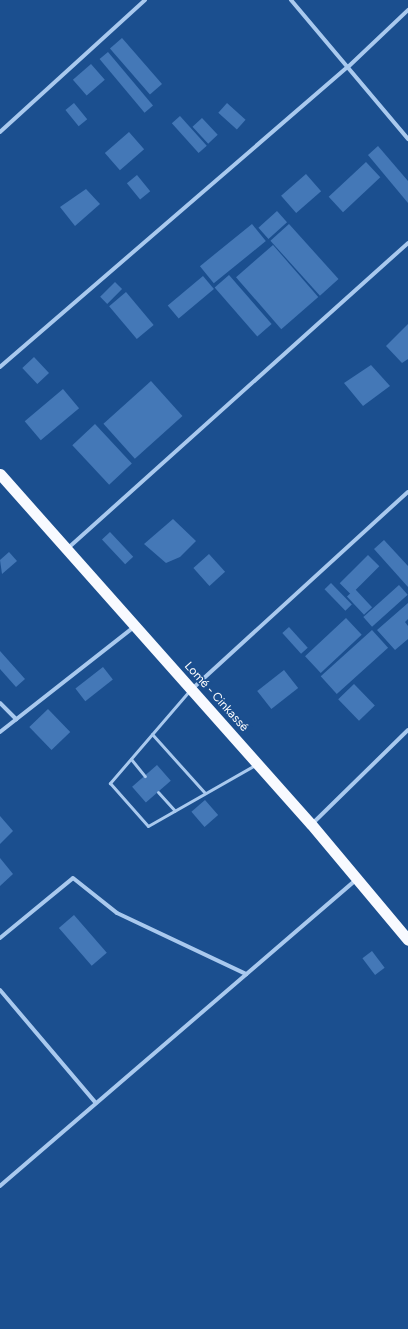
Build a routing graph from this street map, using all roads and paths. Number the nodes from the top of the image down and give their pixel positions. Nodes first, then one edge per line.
1 (144, 0) edge
2 (291, 0) edge
3 (408, 10) edge
4 (348, 67) junction
5 (0, 132) edge
6 (408, 139) edge
7 (408, 243) edge
8 (0, 367) edge
9 (0, 474) edge
10 (408, 492) edge
11 (67, 549) junction
12 (135, 626) junction
13 (192, 689) junction
14 (0, 703) edge
15 (16, 719) junction
16 (408, 730) edge
17 (0, 732) edge
18 (152, 734) junction
19 (131, 759) junction
20 (258, 764) junction
21 (145, 776) dead end
22 (158, 792) dead end
23 (205, 793) junction
24 (175, 811) junction
25 (312, 824) junction
26 (358, 879) junction
27 (0, 938) edge
28 (408, 940) edge
29 (246, 974) junction
30 (0, 990) edge
31 (96, 1103) junction
32 (0, 1186) edge

1 - 5 street
2 - 4 street
3 - 4 street
4 - 6 street
4 - 8 street
7 - 11 street
9 - 11 highway, Lomé - Cinkassé
10 - 13 street
11 - 12 highway, Lomé - Cinkassé
12 - 13 highway, Lomé - Cinkassé
12 - 15 street
13 - 18 lane
13 - 20 highway, Lomé - Cinkassé
14 - 15 street
15 - 17 street
16 - 25 street
18 - 19 lane
18 - 23 lane
19 - 21 lane
19 - 24 lane
20 - 23 lane
20 - 25 highway, Lomé - Cinkassé
22 - 24 lane
23 - 24 lane
25 - 26 highway, Lomé - Cinkassé
26 - 28 highway, Lomé - Cinkassé
26 - 29 street
27 - 29 street
29 - 31 street
30 - 31 street
31 - 32 street

